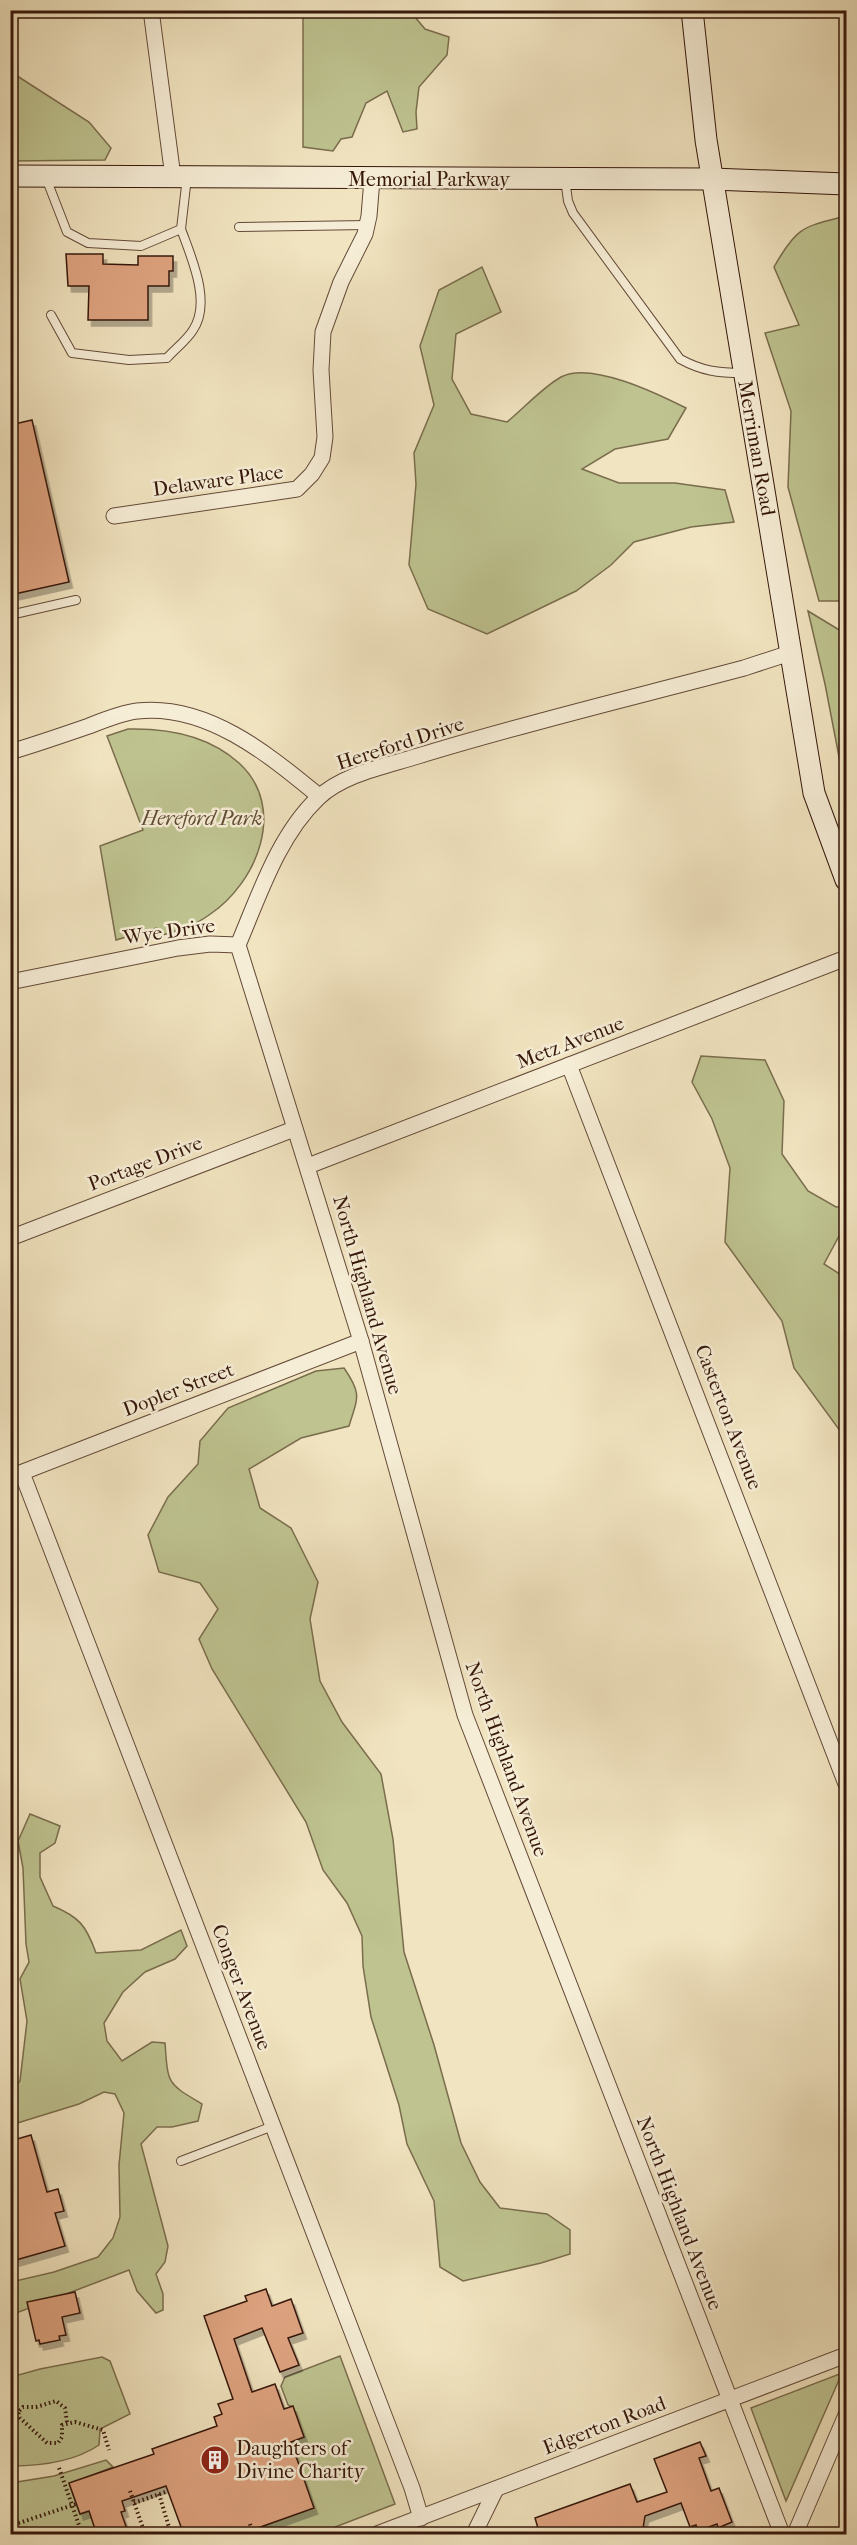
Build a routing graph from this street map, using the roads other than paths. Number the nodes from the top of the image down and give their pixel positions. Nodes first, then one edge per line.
1 (151, 10) edge
2 (692, 10) edge
3 (10, 176) edge
4 (46, 176) junction
5 (180, 177) junction
6 (372, 179) junction
7 (565, 179) junction
8 (712, 179) junction
9 (846, 184) edge
10 (368, 225) junction
11 (239, 226) dead end
12 (182, 229) junction
13 (51, 315) dead end
14 (744, 373) junction
15 (114, 516) dead end
16 (76, 600) dead end
17 (10, 615) edge
18 (790, 652) junction
19 (10, 753) edge
20 (319, 796) junction
21 (846, 880) edge
22 (238, 945) junction
23 (846, 958) edge
24 (10, 982) edge
25 (569, 1065) junction
26 (294, 1129) junction
27 (308, 1166) junction
28 (10, 1238) edge
29 (361, 1341) junction
30 (16, 1475) edge
31 (846, 1784) edge
32 (273, 2126) junction
33 (182, 2161) dead end
34 (846, 2355) edge
35 (729, 2400) junction
36 (846, 2415) edge
37 (496, 2489) junction
38 (421, 2518) junction
39 (377, 2535) edge
40 (474, 2535) edge
41 (782, 2535) edge
42 (795, 2535) edge

1 - 5 street
2 - 8 main road, Merriman Road
3 - 4 main road, Memorial Parkway
4 - 5 main road, Memorial Parkway
4 - 12 lane
5 - 6 main road, Memorial Parkway
5 - 12 lane
6 - 7 main road, Memorial Parkway
6 - 10 street, Delaware Place
7 - 8 main road, Memorial Parkway
7 - 14 lane
8 - 9 main road, Memorial Parkway
8 - 14 main road, Merriman Road
10 - 11 lane
10 - 15 street, Delaware Place
12 - 13 lane
14 - 18 main road, Merriman Road
16 - 17 lane
18 - 20 street, Hereford Drive
18 - 21 main road, Merriman Road
19 - 20 street
20 - 22 street, Wye Drive
22 - 24 street, Wye Drive
22 - 26 street, North Highland Avenue
23 - 25 street, Metz Avenue
25 - 27 street, Metz Avenue
25 - 31 street, Casterton Avenue
26 - 27 street, North Highland Avenue
26 - 28 street, Portage Drive
27 - 29 street, North Highland Avenue
29 - 30 street, Dopler Street
29 - 35 street, North Highland Avenue
30 - 32 street, Conger Avenue
32 - 33 lane
32 - 38 street, Conger Avenue
34 - 35 street, Edgerton Road
35 - 37 street, Edgerton Road
35 - 41 street, North Highland Avenue
36 - 42 street
37 - 38 street, Edgerton Road
37 - 40 street
38 - 39 street, Edgerton Road

